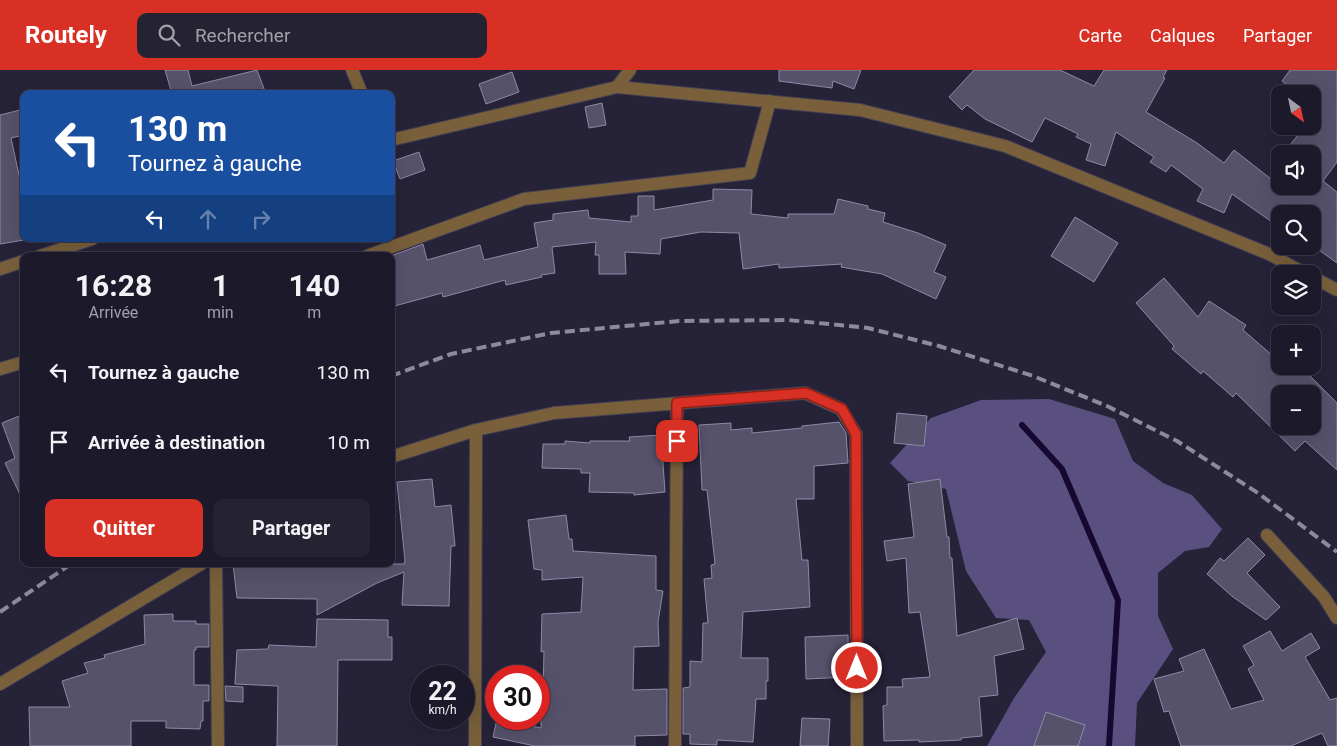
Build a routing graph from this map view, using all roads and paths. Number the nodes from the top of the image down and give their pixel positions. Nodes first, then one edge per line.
1 (352, 70) edge
2 (630, 70) edge
3 (617, 87) junction
4 (360, 90) edge
5 (770, 101) junction
6 (395, 139) edge
7 (83, 242) edge
8 (52, 252) edge
9 (378, 252) edge
10 (20, 263) edge
11 (1289, 265) edge
12 (0, 269) edge
13 (1321, 282) edge
14 (1337, 290) edge
15 (20, 363) edge
16 (0, 369) edge
17 (677, 403) junction
18 (476, 430) junction
19 (395, 456) edge
20 (1267, 535) dead end
21 (196, 567) edge
22 (216, 567) edge
23 (1337, 618) edge
24 (0, 684) edge
25 (218, 746) edge
26 (474, 746) edge
27 (675, 746) edge
28 (857, 746) edge

1 - 4 street
2 - 3 street
3 - 5 street
3 - 6 street
5 - 9 street
5 - 11 street
7 - 8 street
10 - 12 street
13 - 14 street
15 - 16 street
17 - 18 street
17 - 27 street
17 - 28 street
18 - 19 street
18 - 26 street
20 - 23 street
21 - 24 street
22 - 25 street

